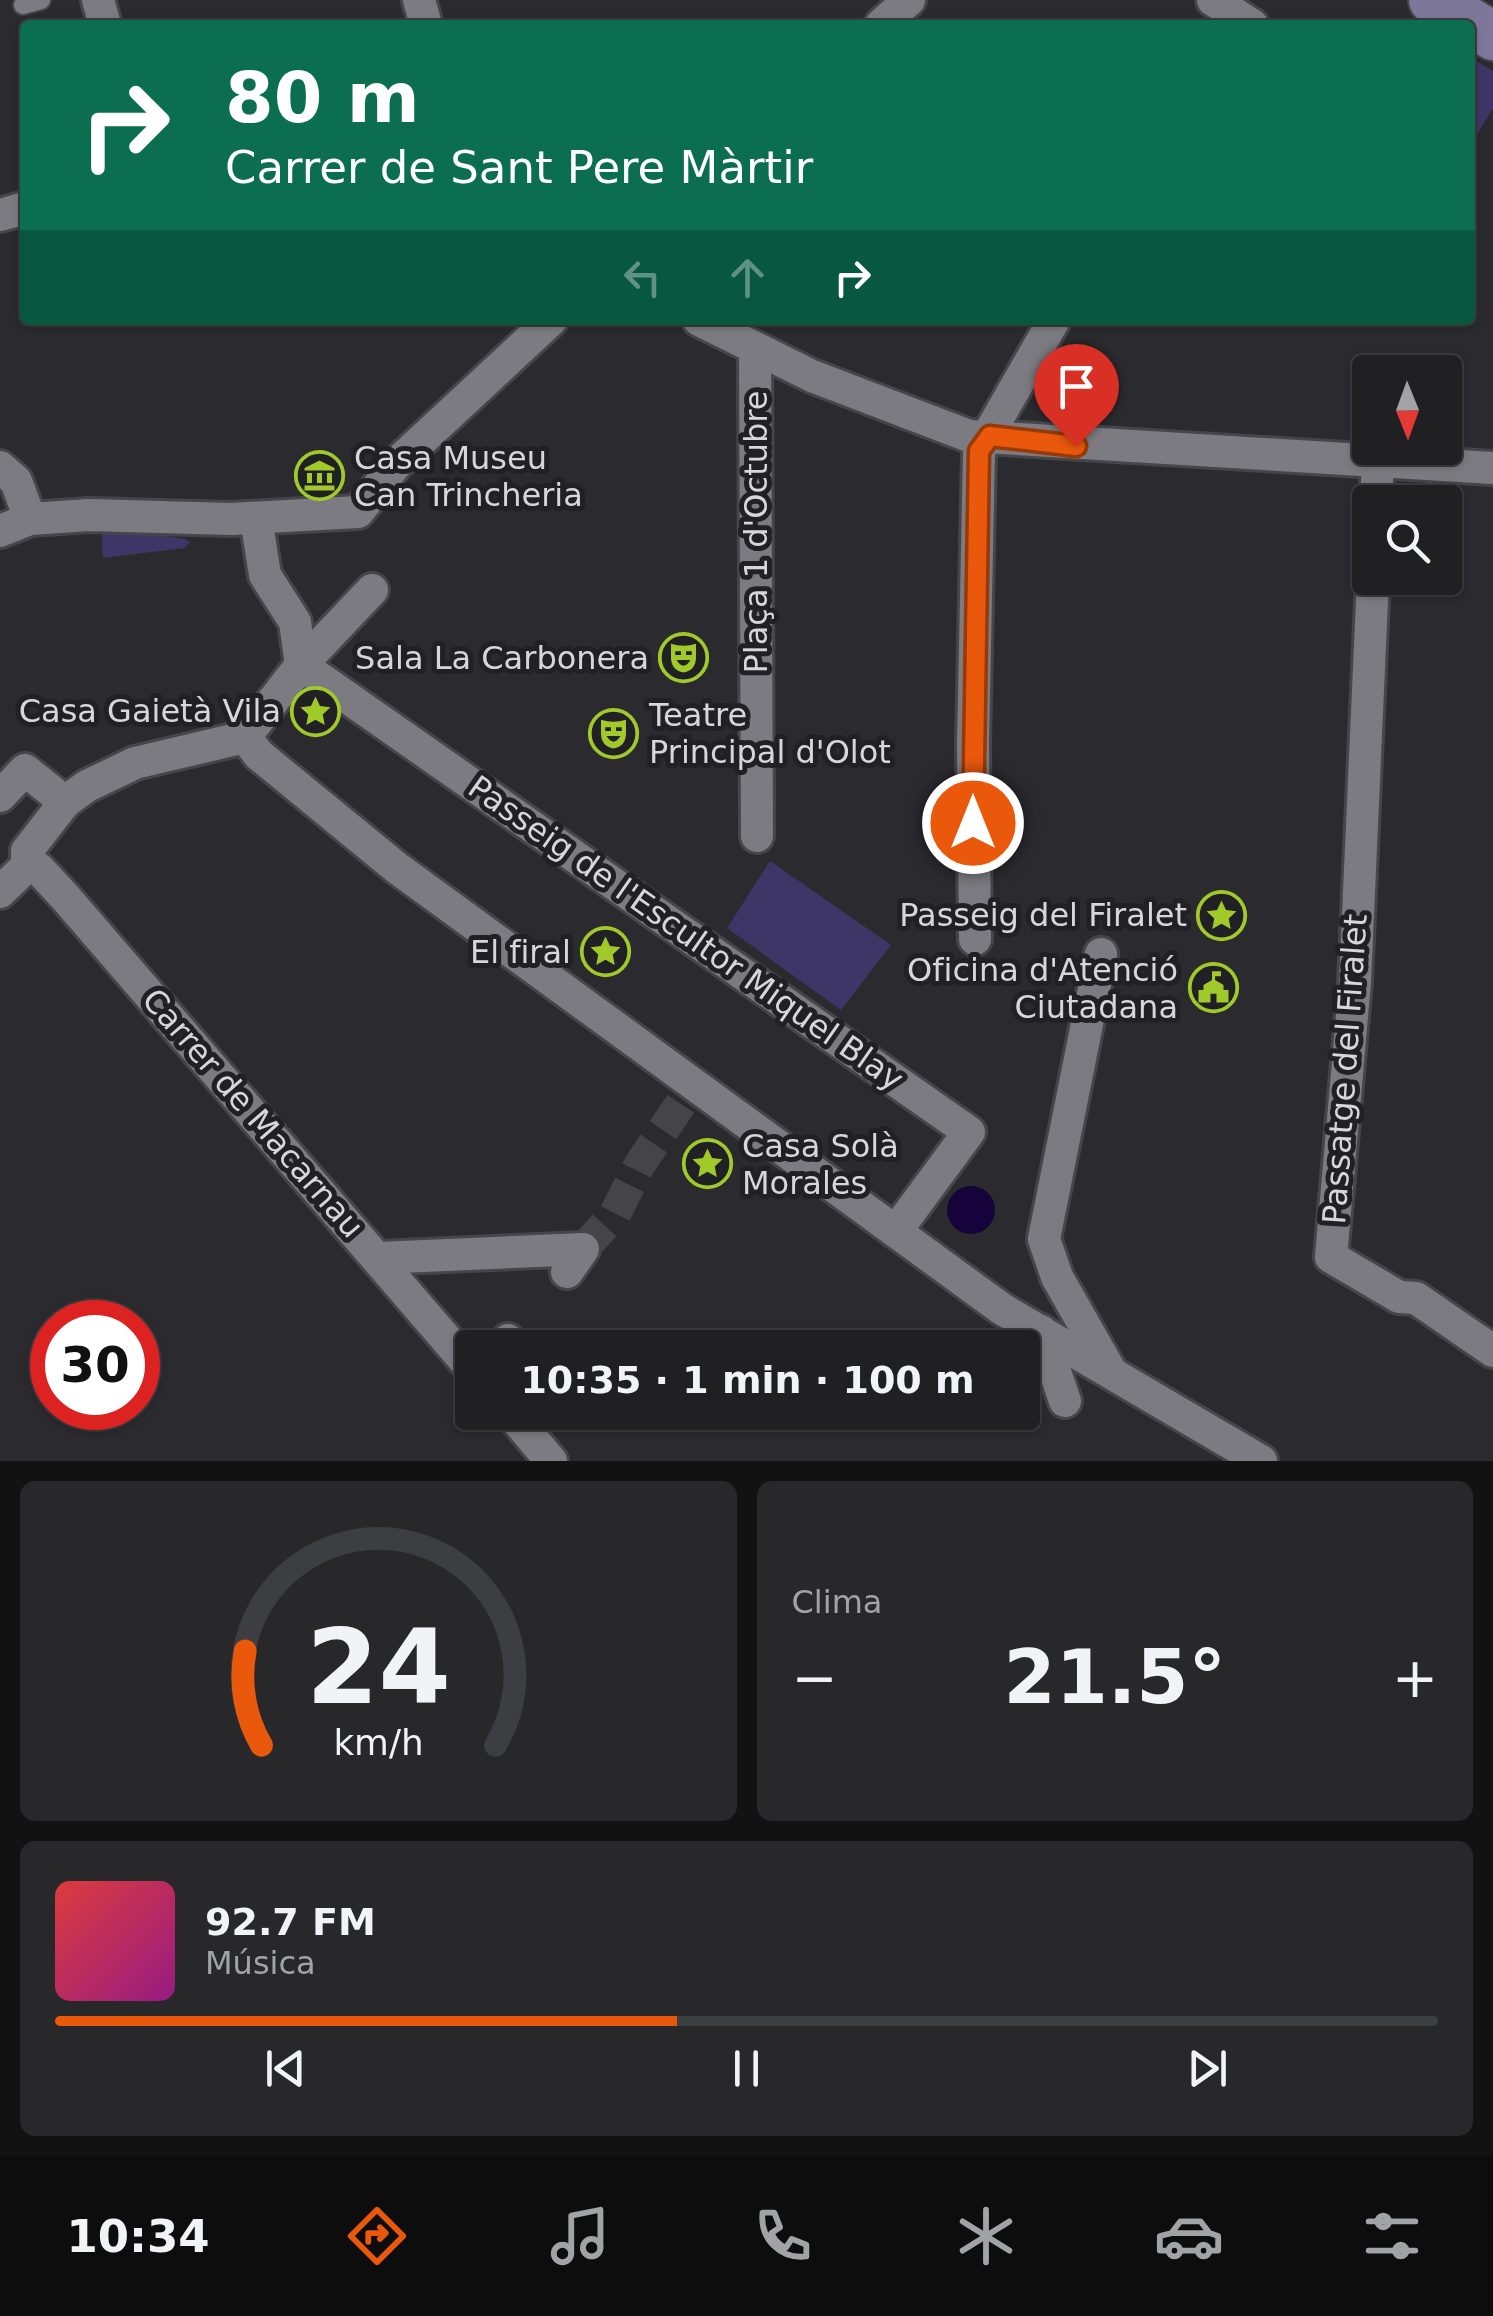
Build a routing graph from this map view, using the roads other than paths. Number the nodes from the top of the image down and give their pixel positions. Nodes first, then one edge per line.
1 (909, 0) edge
2 (1213, 0) edge
3 (1433, 0) edge
4 (887, 20) edge
5 (1242, 20) edge
6 (1466, 20) edge
7 (546, 325) edge
8 (709, 325) edge
9 (1051, 325) edge
10 (755, 348) junction
11 (990, 436) junction
12 (1352, 457) edge
13 (1436, 465) edge
14 (0, 467) edge
15 (1493, 468) edge
16 (256, 518) junction
17 (15, 525) edge
18 (372, 590) dead end
19 (1372, 595) edge
20 (301, 665) junction
21 (245, 737) junction
22 (0, 796) edge
23 (61, 806) junction
24 (757, 836) dead end
25 (27, 866) junction
26 (0, 892) edge
27 (975, 939) dead end
28 (1101, 954) dead end
29 (896, 1231) junction
30 (378, 1258) junction
31 (567, 1272) dead end
32 (1041, 1332) junction
33 (455, 1349) edge
34 (1493, 1351) edge
35 (1112, 1374) junction
36 (1066, 1401) dead end
37 (525, 1430) edge
38 (551, 1461) edge
39 (1260, 1461) edge

1 - 4 street
2 - 5 street
3 - 6 main road
7 - 16 street
8 - 10 street
9 - 11 street
10 - 11 street
10 - 24 street, Plaça 1 d'Octubre
11 - 12 street
11 - 27 street
13 - 15 street
14 - 17 street
16 - 17 street
16 - 20 street
18 - 20 street
19 - 34 street, Passatge del Firalet
20 - 21 street
20 - 29 street, Passeig de l'Escultor Miquel Blay
21 - 23 street
21 - 29 street
22 - 23 street
23 - 25 street
25 - 26 street
25 - 30 street, Carrer de Macarnau
28 - 35 street
29 - 32 street
30 - 31 street
30 - 33 street, Carrer de Macarnau
32 - 35 street
32 - 36 street
35 - 39 street
37 - 38 street

